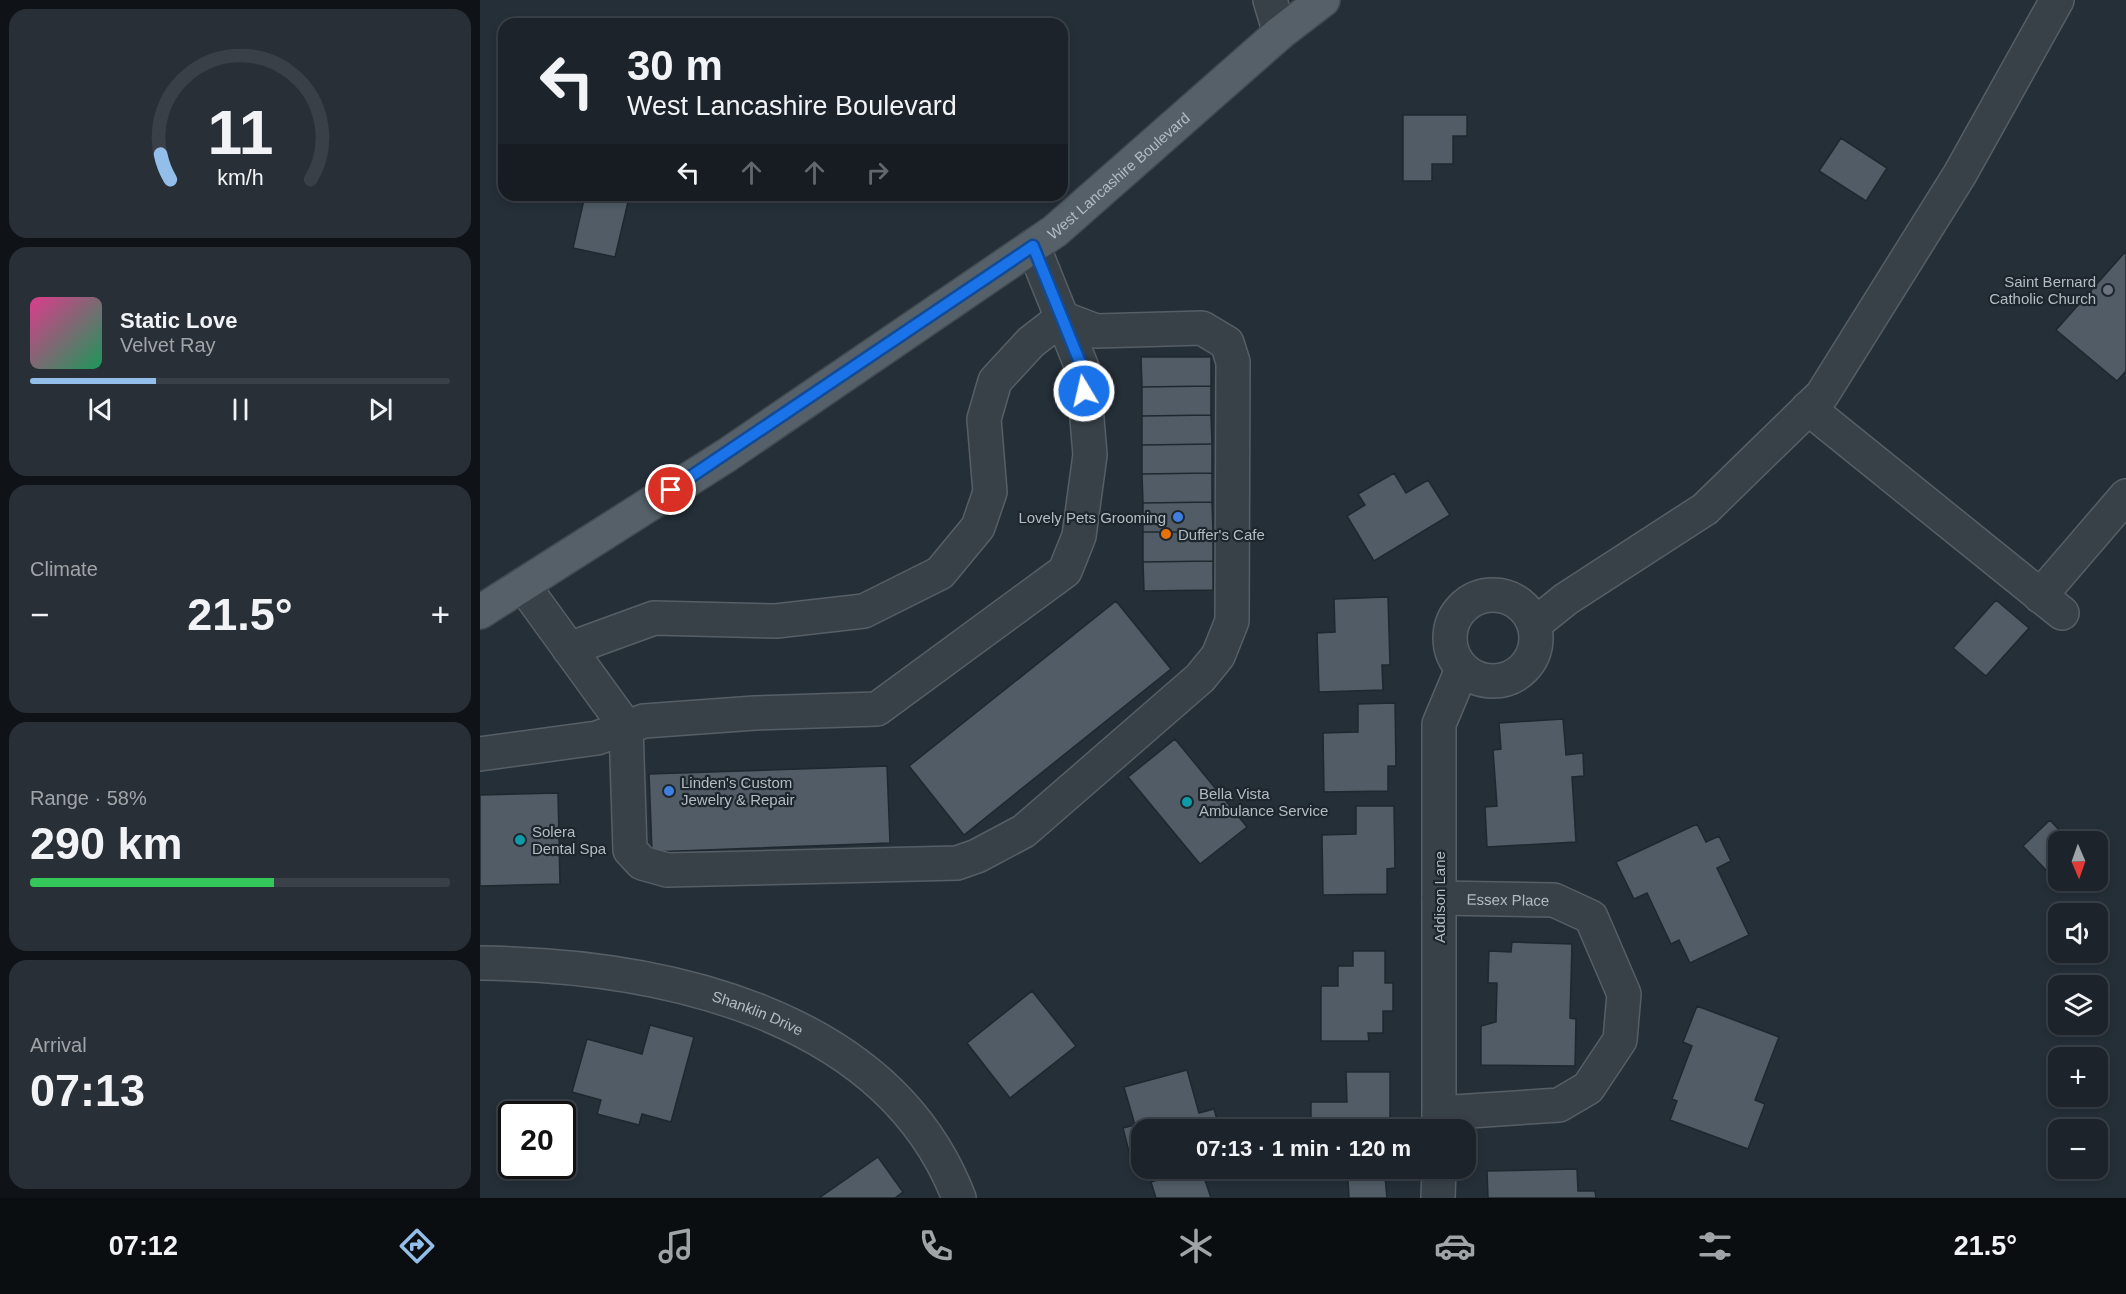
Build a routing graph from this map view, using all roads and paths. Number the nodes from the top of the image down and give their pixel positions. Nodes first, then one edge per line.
1 (1270, 0) edge
2 (1323, 0) edge
3 (2057, 0) edge
4 (1280, 33) junction
5 (1033, 246) junction
6 (1062, 318) junction
7 (1808, 408) junction
8 (2126, 496) edge
9 (522, 585) junction
10 (480, 612) edge
11 (1535, 624) junction
12 (569, 649) junction
13 (1462, 669) junction
14 (626, 727) junction
15 (480, 754) edge
16 (1439, 898) junction
17 (480, 963) edge
18 (1439, 1119) edge
19 (1454, 1119) edge
20 (1439, 1179) edge
21 (959, 1198) edge
22 (1438, 1198) edge

1 - 4 street
2 - 4 main road, West Lancashire Boulevard
3 - 7 street
4 - 5 main road, West Lancashire Boulevard
5 - 6 street
5 - 9 main road, West Lancashire Boulevard
6 - 12 street
6 - 14 street
6 - 14 street
7 - 8 street
7 - 11 street
9 - 10 main road, West Lancashire Boulevard
9 - 12 street
11 - 13 street
11 - 13 street
12 - 14 street
13 - 16 street, Addison Lane
14 - 15 street
16 - 18 street, Addison Lane
16 - 19 street, Essex Place
17 - 21 street, Shanklin Drive
20 - 22 street

